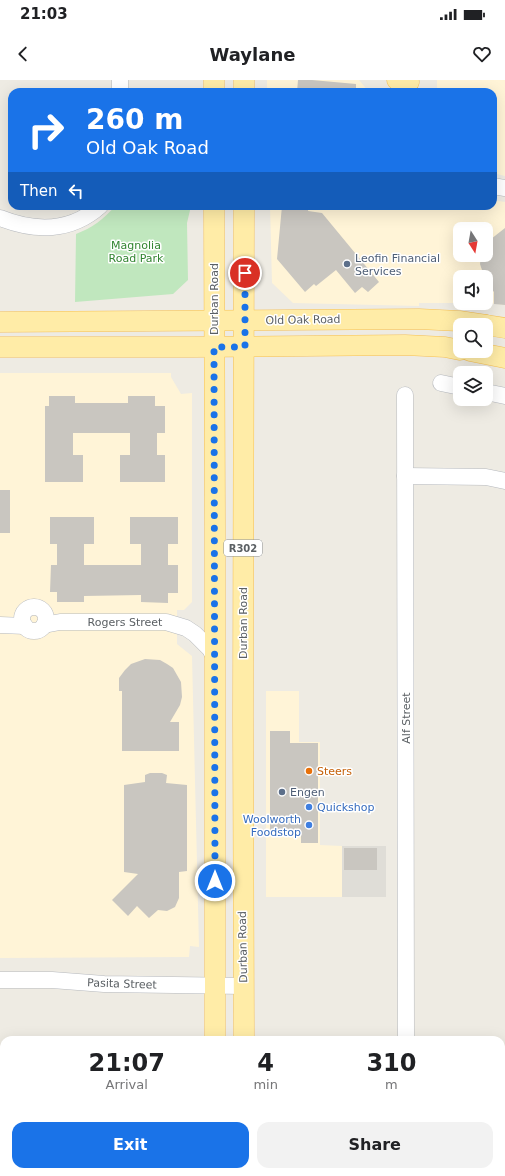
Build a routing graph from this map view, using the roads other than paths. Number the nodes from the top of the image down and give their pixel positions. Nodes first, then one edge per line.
1 (94, 210) edge
2 (214, 210) edge
3 (244, 210) edge
4 (0, 218) edge
5 (214, 321) junction
6 (244, 321) junction
7 (453, 321) edge
8 (0, 322) edge
9 (493, 326) edge
10 (505, 328) edge
11 (0, 347) edge
12 (214, 347) junction
13 (245, 347) junction
14 (453, 349) edge
15 (493, 356) edge
16 (505, 358) edge
17 (441, 384) dead end
18 (453, 386) edge
19 (493, 393) edge
20 (405, 395) dead end
21 (505, 396) edge
22 (405, 476) junction
23 (505, 481) edge
24 (0, 624) edge
25 (215, 659) junction
26 (0, 980) edge
27 (214, 986) junction
28 (244, 986) junction
29 (215, 1036) edge
30 (244, 1036) edge
31 (406, 1036) edge

1 - 4 street
2 - 5 main road, Durban Road / R302
3 - 6 main road, Durban Road / R302
5 - 6 main road, Old Oak Road
5 - 8 main road, Old Oak Road
5 - 12 main road, Durban Road / R302
6 - 7 main road, Old Oak Road
6 - 13 main road, Durban Road / R302
9 - 10 main road, Old Oak Road
11 - 12 main road
12 - 13 main road
12 - 25 main road, Durban Road / R302
13 - 14 main road
13 - 28 main road, Durban Road / R302
15 - 16 main road
17 - 18 street
19 - 21 street
20 - 22 street, Alf Street
22 - 23 street
22 - 31 street, Alf Street
24 - 25 street, Rogers Street
25 - 27 main road, Durban Road / R302
26 - 27 street, Pasita Street
27 - 28 street, Pasita Street
27 - 29 main road, Durban Road / R302
28 - 30 main road, Durban Road / R302

